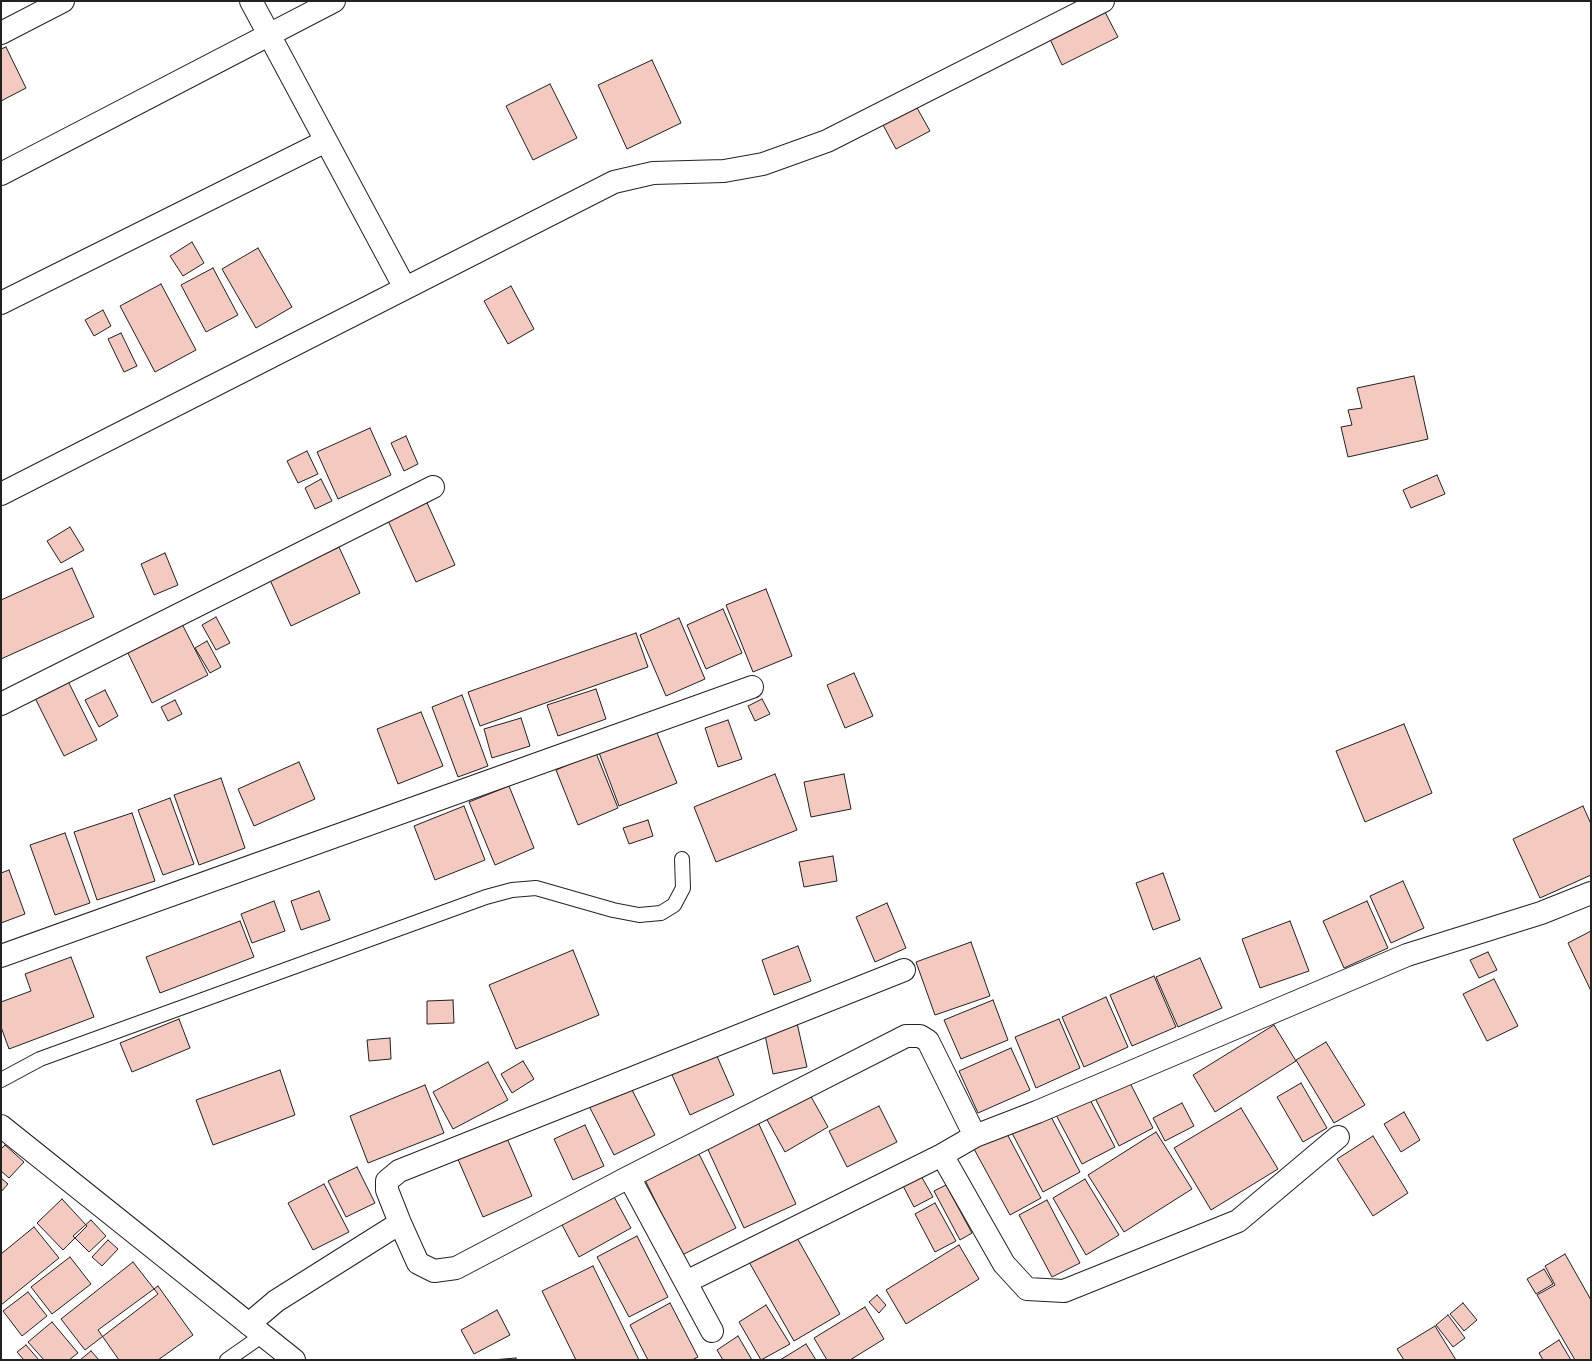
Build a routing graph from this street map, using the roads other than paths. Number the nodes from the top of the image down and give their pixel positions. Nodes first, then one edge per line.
1 (63, 1) edge
2 (251, 1) edge
3 (334, 1) edge
4 (1102, 1) edge
5 (1, 33) edge
6 (269, 34) junction
7 (326, 140) junction
8 (1, 174) edge
9 (405, 288) junction
10 (1, 303) edge
11 (433, 487) dead end
12 (1, 494) edge
13 (752, 687) dead end
14 (1, 704) edge
15 (682, 859) dead end
16 (1591, 893) edge
17 (1, 956) edge
18 (904, 970) dead end
19 (5, 1077) edge
20 (1, 1126) edge
21 (975, 1136) junction
22 (1338, 1136) dead end
23 (942, 1155) junction
24 (629, 1177) junction
25 (400, 1223) junction
26 (686, 1282) junction
27 (255, 1326) junction
28 (712, 1331) dead end
29 (227, 1360) edge
30 (294, 1360) edge

1 - 5 street
2 - 6 street
3 - 6 street
4 - 9 street
6 - 7 street
6 - 8 street
7 - 9 street
7 - 10 street
9 - 12 street
11 - 14 street
13 - 17 street
15 - 19 lane
16 - 21 street
18 - 25 street
20 - 27 street
21 - 23 street
21 - 24 street
22 - 23 street
23 - 26 street
24 - 25 street
24 - 26 street
25 - 27 street
26 - 28 street
27 - 29 lane
27 - 30 street

